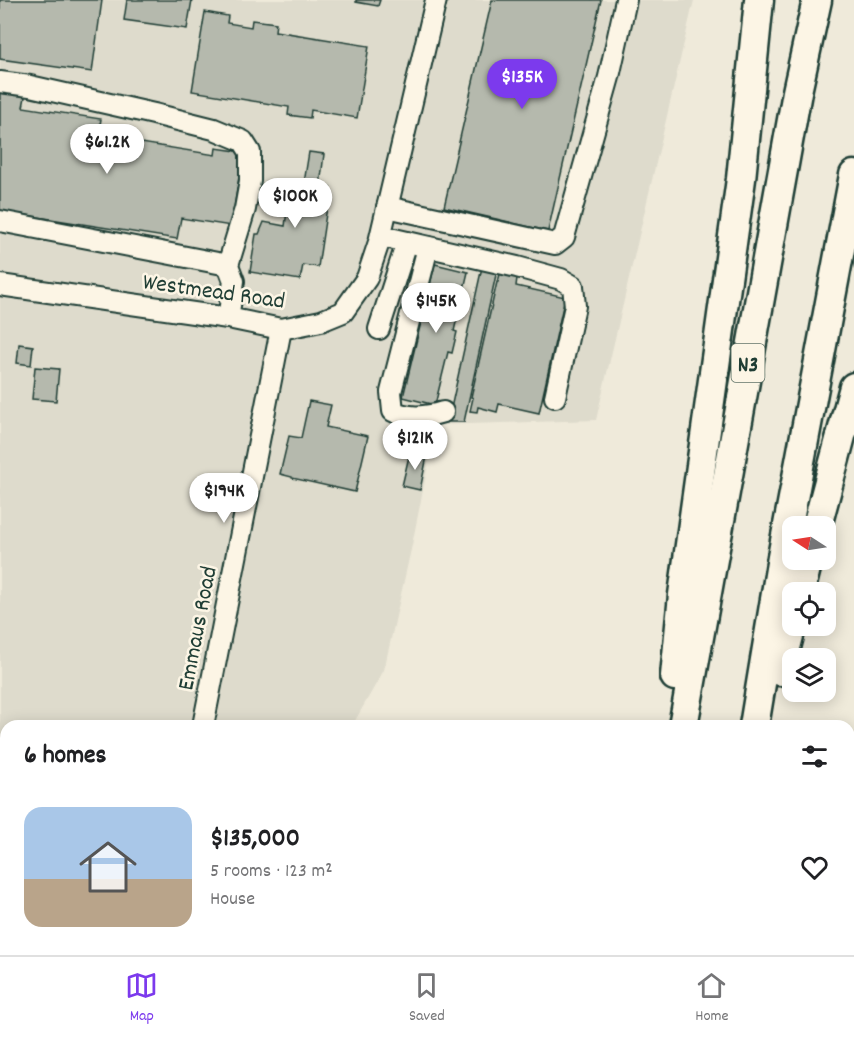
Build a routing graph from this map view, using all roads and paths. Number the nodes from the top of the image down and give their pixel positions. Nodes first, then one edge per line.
1 (436, 0) edge
2 (626, 0) edge
3 (759, 0) edge
4 (817, 0) edge
5 (0, 82) edge
6 (854, 175) edge
7 (387, 207) junction
8 (0, 221) edge
9 (381, 236) junction
10 (407, 242) junction
11 (428, 247) junction
12 (228, 265) junction
13 (0, 285) edge
14 (228, 318) junction
15 (281, 329) junction
16 (379, 329) dead end
17 (854, 387) edge
18 (555, 398) dead end
19 (443, 412) dead end
20 (820, 516) edge
21 (789, 636) edge
22 (204, 720) edge
23 (671, 720) edge
24 (684, 720) edge
25 (755, 720) edge
26 (768, 720) edge

1 - 7 street, Westmead Road
2 - 7 street
3 - 23 highway
4 - 24 highway, N3
5 - 12 street
6 - 25 highway
7 - 9 street, Westmead Road
8 - 12 street
9 - 10 street
9 - 15 street, Westmead Road
10 - 11 street
10 - 16 street
11 - 18 street
11 - 19 street
12 - 14 street
13 - 14 street, Westmead Road
14 - 15 street, Westmead Road
15 - 22 street, Emmaus Road
17 - 20 highway
21 - 26 highway

